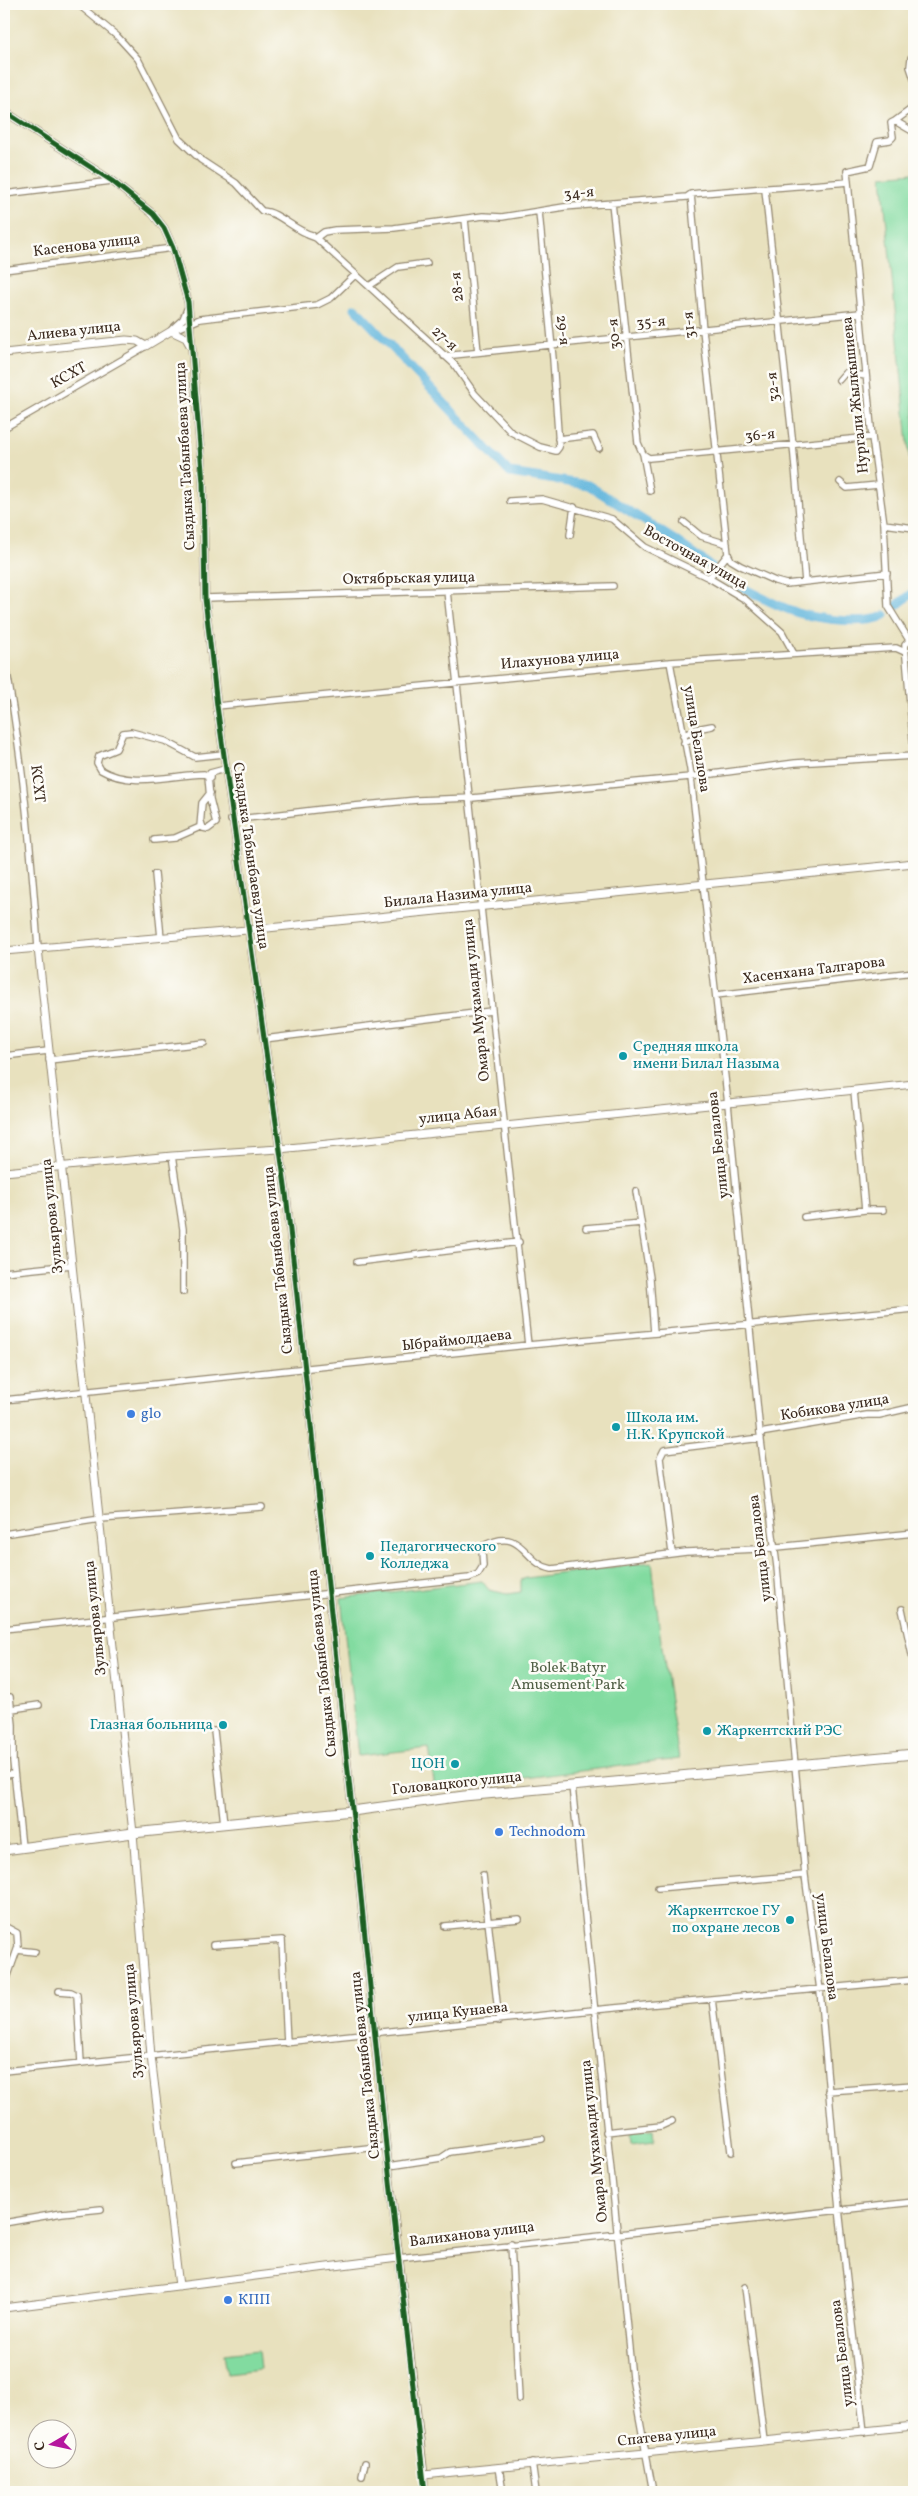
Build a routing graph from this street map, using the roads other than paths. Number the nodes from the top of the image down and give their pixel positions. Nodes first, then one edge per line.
1 (78, 4) edge
2 (911, 58) dead end
3 (914, 79) edge
4 (914, 107) edge
5 (6, 114) edge
6 (895, 120) junction
7 (914, 132) edge
8 (112, 181) junction
9 (847, 182) junction
10 (765, 190) junction
11 (4, 194) edge
12 (691, 194) junction
13 (682, 197) junction
14 (612, 203) junction
15 (690, 203) junction
16 (539, 212) junction
17 (465, 219) junction
18 (318, 236) junction
19 (174, 248) junction
20 (427, 262) dead end
21 (4, 270) edge
22 (356, 274) junction
23 (370, 286) junction
24 (188, 302) junction
25 (860, 313) junction
26 (780, 322) junction
27 (191, 324) junction
28 (171, 330) junction
29 (703, 330) junction
30 (628, 337) junction
31 (552, 345) junction
32 (146, 346) junction
33 (192, 349) junction
34 (478, 352) junction
35 (4, 353) edge
36 (444, 356) junction
37 (866, 376) junction
38 (839, 380) dead end
39 (4, 428) edge
40 (872, 437) junction
41 (558, 439) junction
42 (793, 445) junction
43 (599, 448) dead end
44 (556, 452) joint
45 (718, 453) junction
46 (643, 454) junction
47 (649, 458) junction
48 (644, 464) junction
49 (840, 482) dead end
50 (878, 485) junction
51 (650, 491) dead end
52 (510, 501) dead end
53 (574, 508) junction
54 (684, 522) dead end
55 (884, 524) junction
56 (914, 528) edge
57 (570, 535) dead end
58 (727, 544) junction
59 (728, 554) junction
60 (887, 573) junction
61 (709, 578) junction
62 (805, 582) junction
63 (612, 586) dead end
64 (447, 591) junction
65 (205, 598) junction
66 (912, 638) edge
67 (905, 652) junction
68 (794, 654) junction
69 (4, 655) edge
70 (670, 662) junction
71 (455, 681) junction
72 (217, 706) junction
73 (712, 726) dead end
74 (701, 728) junction
75 (683, 736) junction
76 (684, 743) junction
77 (914, 752) edge
78 (223, 754) junction
79 (914, 756) edge
80 (225, 770) junction
81 (690, 777) junction
82 (210, 793) junction
83 (467, 798) junction
84 (232, 820) junction
85 (201, 822) junction
86 (154, 840) dead end
87 (914, 863) edge
88 (155, 874) dead end
89 (702, 886) junction
90 (480, 907) junction
91 (247, 930) junction
92 (161, 938) junction
93 (38, 948) junction
94 (4, 950) edge
95 (914, 972) edge
96 (716, 996) junction
97 (491, 1011) junction
98 (264, 1039) junction
99 (204, 1043) dead end
100 (48, 1051) junction
101 (4, 1056) edge
102 (49, 1060) junction
103 (914, 1084) edge
104 (854, 1091) junction
105 (728, 1104) junction
106 (504, 1125) junction
107 (279, 1149) junction
108 (172, 1156) junction
109 (61, 1165) junction
110 (4, 1172) edge
111 (636, 1192) dead end
112 (865, 1210) junction
113 (883, 1210) dead end
114 (804, 1217) dead end
115 (641, 1223) junction
116 (586, 1228) dead end
117 (518, 1242) junction
118 (357, 1262) dead end
119 (72, 1265) junction
120 (4, 1272) edge
121 (183, 1292) dead end
122 (914, 1309) edge
123 (749, 1325) junction
124 (654, 1333) junction
125 (528, 1345) junction
126 (304, 1369) junction
127 (84, 1391) junction
128 (4, 1400) edge
129 (914, 1407) edge
130 (760, 1435) junction
131 (262, 1507) dead end
132 (100, 1518) junction
133 (914, 1533) edge
134 (4, 1534) edge
135 (774, 1547) junction
136 (672, 1553) junction
137 (328, 1592) junction
138 (902, 1609) dead end
139 (109, 1618) junction
140 (4, 1629) edge
141 (914, 1664) edge
142 (10, 1697) dead end
143 (39, 1705) dead end
144 (4, 1707) edge
145 (12, 1709) junction
146 (214, 1731) dead end
147 (4, 1737) edge
148 (13, 1738) junction
149 (914, 1754) edge
150 (794, 1766) junction
151 (14, 1774) junction
152 (4, 1775) edge
153 (572, 1786) junction
154 (352, 1811) junction
155 (224, 1824) junction
156 (133, 1833) junction
157 (22, 1847) junction
158 (4, 1850) edge
159 (483, 1875) dead end
160 (804, 1875) junction
161 (658, 1888) dead end
162 (519, 1919) dead end
163 (489, 1921) junction
164 (4, 1926) edge
165 (445, 1926) dead end
166 (213, 1945) dead end
167 (17, 1950) junction
168 (35, 1952) dead end
169 (914, 1980) edge
170 (4, 1987) edge
171 (820, 1990) junction
172 (59, 1991) dead end
173 (712, 1999) junction
174 (593, 2010) junction
175 (499, 2021) junction
176 (376, 2033) junction
177 (288, 2043) junction
178 (151, 2056) junction
179 (81, 2063) junction
180 (4, 2071) edge
181 (914, 2085) edge
182 (828, 2091) junction
183 (672, 2121) dead end
184 (606, 2132) junction
185 (542, 2139) dead end
186 (386, 2146) junction
187 (731, 2152) dead end
188 (236, 2163) dead end
189 (389, 2166) junction
190 (914, 2202) edge
191 (101, 2209) dead end
192 (839, 2209) junction
193 (4, 2223) edge
194 (617, 2232) junction
195 (510, 2244) junction
196 (398, 2258) junction
197 (178, 2286) junction
198 (745, 2287) dead end
199 (4, 2308) edge
200 (519, 2399) dead end
201 (914, 2426) edge
202 (864, 2432) junction
203 (764, 2441) junction
204 (646, 2454) junction
205 (365, 2463) dead end
206 (532, 2463) junction
207 (500, 2467) junction
208 (424, 2475) junction
209 (362, 2476) dead end
210 (650, 2484) junction
211 (425, 2492) edge
212 (502, 2492) edge
213 (536, 2492) edge
214 (646, 2492) edge
215 (653, 2492) edge

1 - 18 street
2 - 3 street
4 - 6 street
5 - 8 street, Сыздыка Табынбаева улица
6 - 7 street
6 - 9 street
8 - 11 street
8 - 19 street, Сыздыка Табынбаева улица
9 - 10 street, 34-я
9 - 25 street, Нургали Жылкышиева
10 - 12 street, 34-я
10 - 26 street, 32-я
12 - 13 street, 34-я
12 - 15 street, 31-я
13 - 14 street, 34-я
13 - 15 street
14 - 16 street, 34-я
14 - 30 street, 30-я
15 - 29 street, 31-я
16 - 17 street, 34-я
16 - 31 street, 29-я
17 - 18 street, 34-я
17 - 34 street, 28-я
18 - 22 street, 27-я
19 - 21 street, Касенова улица
19 - 24 street, Сыздыка Табынбаева улица
20 - 23 street
22 - 23 street, 27-я
22 - 27 street
23 - 36 street, 27-я
24 - 27 street, Сыздыка Табынбаева улица
24 - 28 street
25 - 26 street, 35-я
25 - 37 street, Нургали Жылкышиева
26 - 29 street, 35-я
26 - 42 street, 32-я
27 - 28 street
27 - 33 street, Сыздыка Табынбаева улица
28 - 32 street
28 - 33 street
29 - 30 street, 35-я
29 - 45 street, 31-я
30 - 31 street, 35-я
30 - 46 street, 30-я
31 - 34 street, 35-я
31 - 41 street, 29-я
32 - 35 street, Алиева улица
32 - 39 street, КСХТ
33 - 65 street, Сыздыка Табынбаева улица
34 - 36 street, 35-я
36 - 44 street, 27-я
37 - 38 street
37 - 40 street, Нургали Жылкышиева
40 - 42 street, 36-я
40 - 50 street, Нургали Жылкышиева
41 - 43 street
41 - 44 street, 29-я
42 - 45 street, 36-я
42 - 62 street, 32-я
45 - 47 street, 36-я
45 - 58 street, 31-я
46 - 47 street
46 - 48 street, 30-я
47 - 48 street
48 - 51 street, 30-я
49 - 50 street
50 - 55 street, Нургали Жылкышиева
52 - 53 street, Восточная улица
53 - 57 street
53 - 61 street, Восточная улица
54 - 58 street
55 - 56 street
55 - 60 street, Нургали Жылкышиева
58 - 59 street, 31-я
59 - 61 street
59 - 62 street
60 - 62 street
60 - 66 street, Нургали Жылкышиева
61 - 68 street, Восточная улица
63 - 64 street, Октябрьская улица
64 - 65 street, Октябрьская улица
64 - 71 street, Омара Мухамади улица
65 - 72 street, Сыздыка Табынбаева улица
66 - 67 street
67 - 68 street, Илахунова улица
67 - 77 street
68 - 70 street, Илахунова улица
69 - 93 street, КСХТ
70 - 71 street, Илахунова улица
70 - 75 street, улица Белалова
71 - 72 street, Илахунова улица
71 - 83 street, Омара Мухамади улица
72 - 78 street, Сыздыка Табынбаева улица
73 - 74 street
74 - 75 street
74 - 76 street
75 - 76 street, улица Белалова
76 - 81 street, улица Белалова
78 - 80 street, Сыздыка Табынбаева улица
78 - 82 street
79 - 81 street
80 - 82 street
80 - 84 street, Сыздыка Табынбаева улица
81 - 83 street
81 - 89 street, улица Белалова
82 - 85 street
82 - 85 street
83 - 84 street
83 - 90 street, Омара Мухамади улица
84 - 91 street, Сыздыка Табынбаева улица
85 - 86 street
87 - 89 street, Билала Назима улица
88 - 92 street
89 - 90 street, Билала Назима улица
89 - 96 street, улица Белалова
90 - 91 street, Билала Назима улица
90 - 97 street, Омара Мухамади улица
91 - 92 street, Билала Назима улица
91 - 98 street, Сыздыка Табынбаева улица
92 - 93 street, Билала Назима улица
93 - 94 street, Билала Назима улица
93 - 100 street, Зульярова улица
95 - 96 street, Хасенхана Талгарова
96 - 105 street, улица Белалова
97 - 98 street
97 - 106 street, Омара Мухамади улица
98 - 107 street, Сыздыка Табынбаева улица
99 - 102 street
100 - 101 street
100 - 102 street, Зульярова улица
102 - 109 street, Зульярова улица
103 - 104 street, улица Абая
104 - 105 street, улица Абая
104 - 112 street
105 - 106 street, улица Абая
105 - 123 street, улица Белалова
106 - 107 street, улица Абая
106 - 117 street, Омара Мухамади улица
107 - 108 street, улица Абая
107 - 126 street, Сыздыка Табынбаева улица
108 - 109 street, улица Абая
108 - 121 street
109 - 110 street, улица Абая
109 - 119 street, Зульярова улица
111 - 115 street
112 - 113 street
112 - 114 street
115 - 116 street
115 - 124 street
117 - 118 street
117 - 125 street, Омара Мухамади улица
119 - 120 street
119 - 127 street, Зульярова улица
122 - 123 street, Ыбраймолдаева
123 - 124 street, Ыбраймолдаева
123 - 130 street, улица Белалова
124 - 125 street, Ыбраймолдаева
125 - 126 street, Ыбраймолдаева
126 - 127 street, Ыбраймолдаева
126 - 137 street, Сыздыка Табынбаева улица
127 - 128 street, Ыбраймолдаева
127 - 132 street, Зульярова улица
129 - 130 street, Кобикова улица
130 - 135 street, улица Белалова
130 - 136 street, Кобикова улица
131 - 132 street
132 - 134 street
132 - 139 street, Зульярова улица
133 - 135 street
135 - 136 street
135 - 150 street, улица Белалова
136 - 137 street
137 - 139 street
137 - 154 street, Сыздыка Табынбаева улица
138 - 141 street
139 - 140 street
139 - 156 street, Зульярова улица
142 - 145 street
143 - 145 street
144 - 145 street
145 - 148 street
146 - 155 street
147 - 148 street
148 - 151 street
149 - 150 main road, Головацкого улица
150 - 153 main road, Головацкого улица
150 - 160 street, улица Белалова
151 - 152 street
151 - 157 street
153 - 154 main road, Головацкого улица
153 - 174 street, Омара Мухамади улица
154 - 155 main road, Головацкого улица
154 - 176 street, Сыздыка Табынбаева улица
155 - 156 main road, Головацкого улица
156 - 157 main road, Головацкого улица
156 - 178 street, Зульярова улица
157 - 158 main road, Головацкого улица
159 - 163 street
160 - 161 street
160 - 171 street, улица Белалова
162 - 163 street
163 - 165 street
163 - 175 street
164 - 167 street
166 - 177 street
167 - 168 street
167 - 170 street
169 - 171 street, улица Кунаева
171 - 173 street, улица Кунаева
171 - 182 street, улица Белалова
172 - 179 street
173 - 174 street, улица Кунаева
173 - 187 street
174 - 175 street, улица Кунаева
174 - 184 street, Омара Мухамади улица
175 - 176 street, улица Кунаева
176 - 177 street, улица Кунаева
176 - 186 street, Сыздыка Табынбаева улица
177 - 178 street, улица Кунаева
178 - 179 street, улица Кунаева
178 - 197 street, Зульярова улица
179 - 180 street, улица Кунаева
181 - 182 street
182 - 192 street, улица Белалова
183 - 184 street
184 - 194 street, Омара Мухамади улица
185 - 189 street
186 - 188 street
186 - 189 street, Сыздыка Табынбаева улица
189 - 196 street, Сыздыка Табынбаева улица
190 - 192 street, Валиханова улица
191 - 193 street
192 - 194 street, Валиханова улица
192 - 202 street, улица Белалова
194 - 195 street, Валиханова улица
194 - 204 street, Омара Мухамади улица
195 - 196 street, Валиханова улица
195 - 200 street
196 - 197 street, Валиханова улица
196 - 208 street, Сыздыка Табынбаева улица
197 - 199 street, Валиханова улица
198 - 203 street
201 - 202 street, Спатева улица
202 - 203 street, Спатева улица
203 - 204 street, Спатева улица
204 - 206 street, Спатева улица
204 - 210 street, Омара Мухамади улица
205 - 209 street
206 - 207 street, Спатева улица
206 - 213 street
207 - 208 street, Спатева улица
207 - 212 street
208 - 211 street, Сыздыка Табынбаева улица
210 - 214 street
210 - 215 street, Омара Мухамади улица

